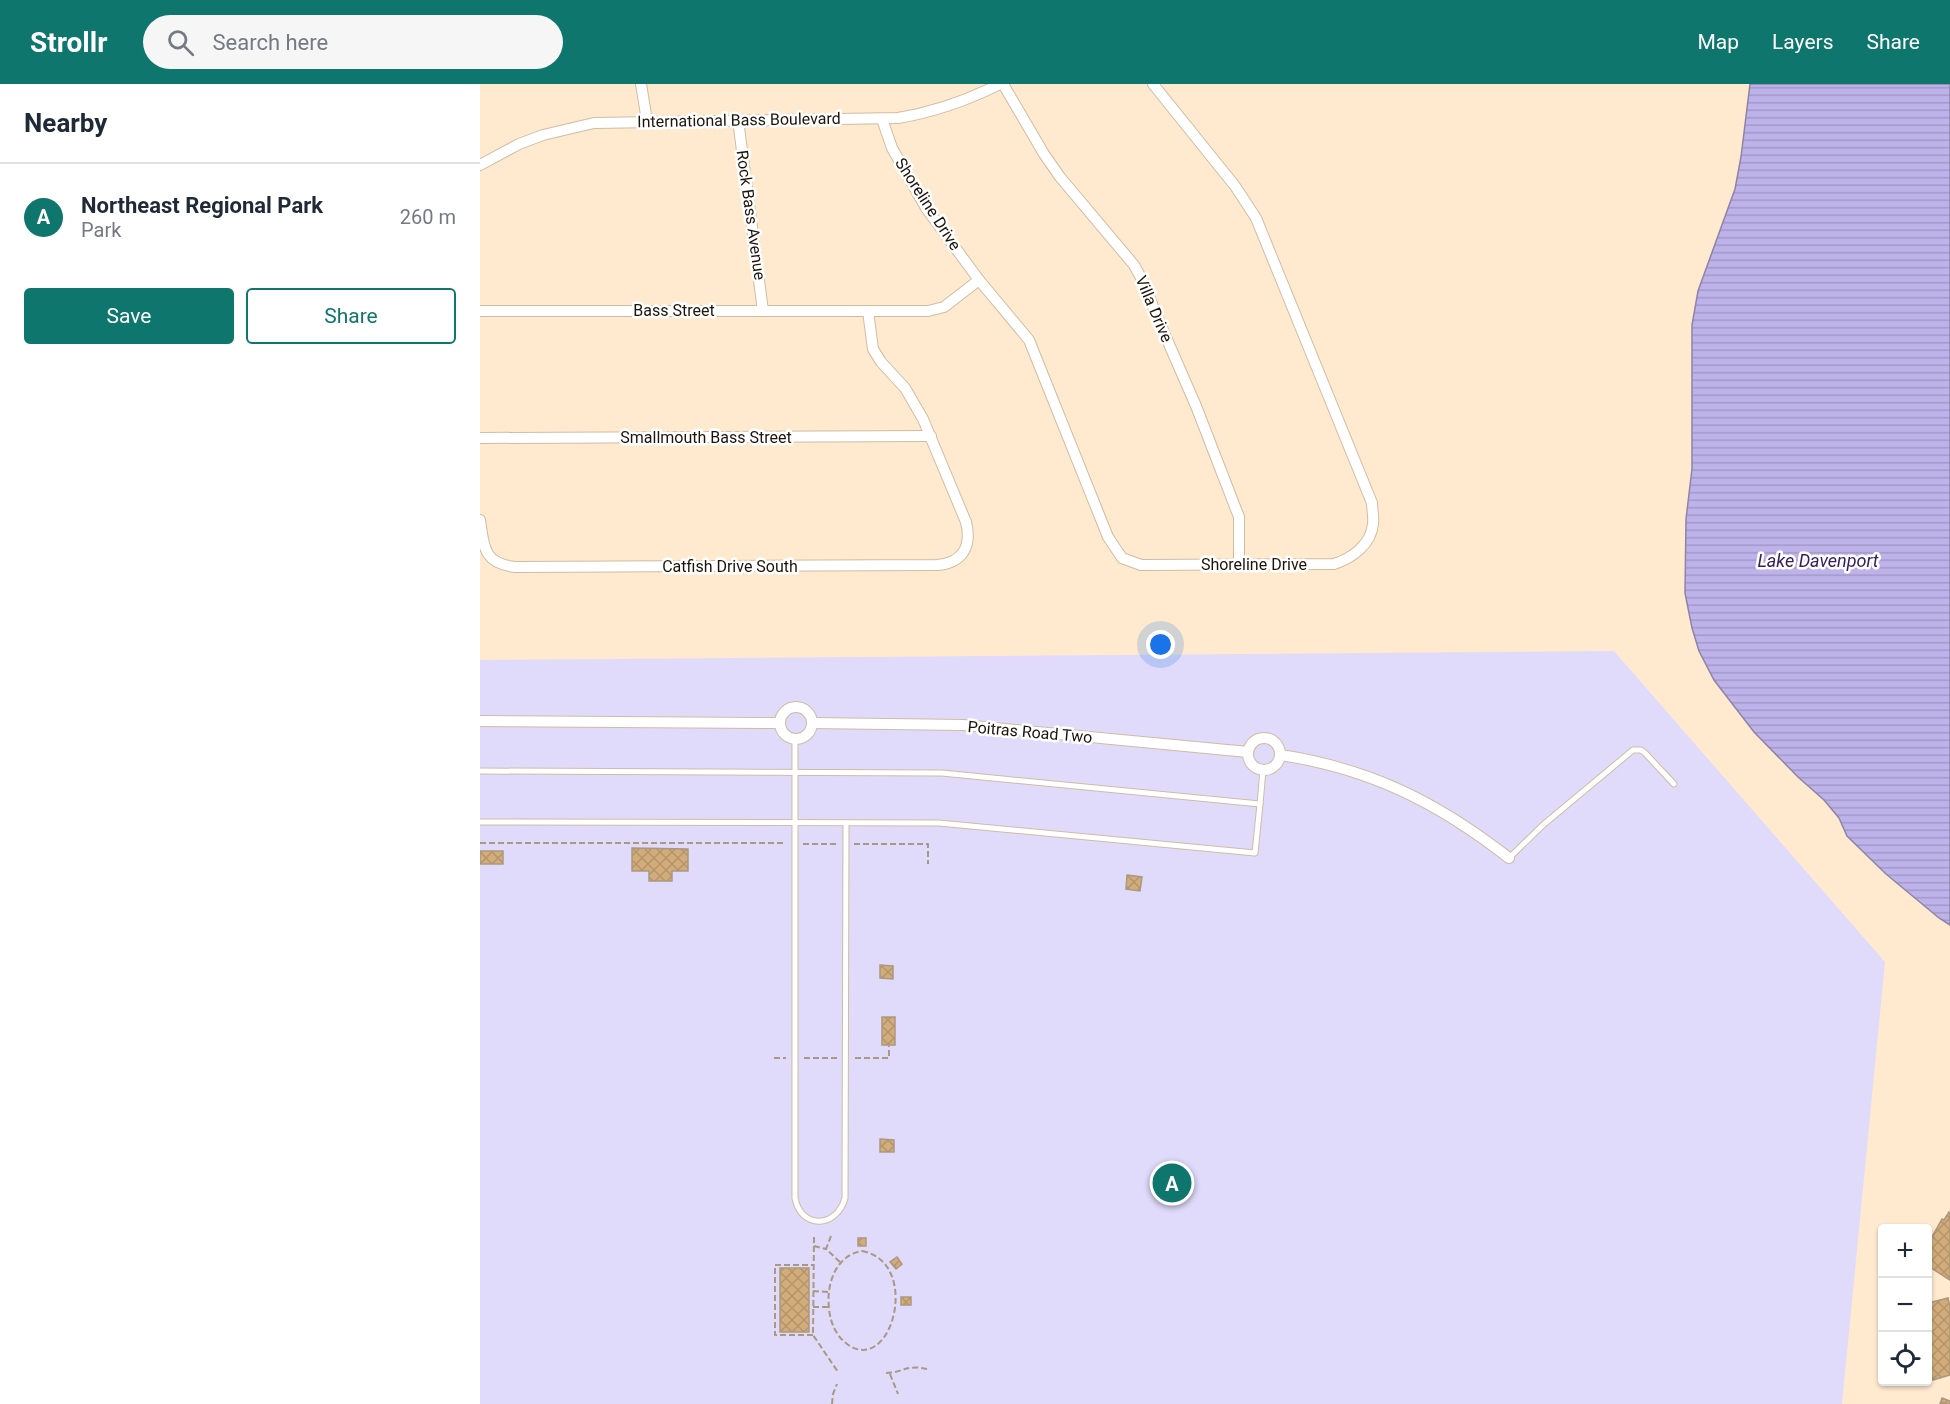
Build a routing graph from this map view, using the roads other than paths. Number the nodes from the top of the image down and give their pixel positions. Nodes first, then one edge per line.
1 (642, 84) edge
2 (1001, 84) edge
3 (1153, 84) edge
4 (882, 119) junction
5 (738, 120) junction
6 (646, 121) junction
7 (480, 165) edge
8 (979, 280) junction
9 (480, 311) edge
10 (763, 311) junction
11 (868, 311) junction
12 (931, 436) junction
13 (480, 438) edge
14 (480, 520) edge
15 (1239, 564) junction
16 (480, 721) edge
17 (779, 723) junction
18 (812, 723) junction
19 (795, 740) junction
20 (1248, 752) junction
21 (1281, 755) junction
22 (1263, 770) junction
23 (480, 771) edge
24 (795, 772) junction
25 (1674, 784) dead end
26 (1260, 804) junction
27 (480, 822) edge
28 (795, 823) junction
29 (846, 823) junction
30 (1509, 858) joint

1 - 6 street
2 - 4 street, International Bass Boulevard
2 - 15 street, Villa Drive
3 - 15 street, Shoreline Drive
4 - 5 street, International Bass Boulevard
4 - 8 street, Shoreline Drive
5 - 6 street, International Bass Boulevard
5 - 10 street, Rock Bass Avenue
6 - 7 street, International Bass Boulevard
8 - 11 street, Bass Street
8 - 15 street, Shoreline Drive
9 - 10 street, Bass Street
10 - 11 street, Bass Street
11 - 12 street
12 - 13 street, Smallmouth Bass Street
12 - 14 street, Catfish Drive South
16 - 17 street
17 - 18 street
17 - 19 street
18 - 19 street
18 - 20 street, Poitras Road Two
19 - 24 lane
20 - 21 street
20 - 22 street
21 - 22 street
21 - 30 street
22 - 26 lane
23 - 24 lane
24 - 26 lane
24 - 28 lane
25 - 30 lane
26 - 29 lane
27 - 28 lane
28 - 29 lane
28 - 29 lane

